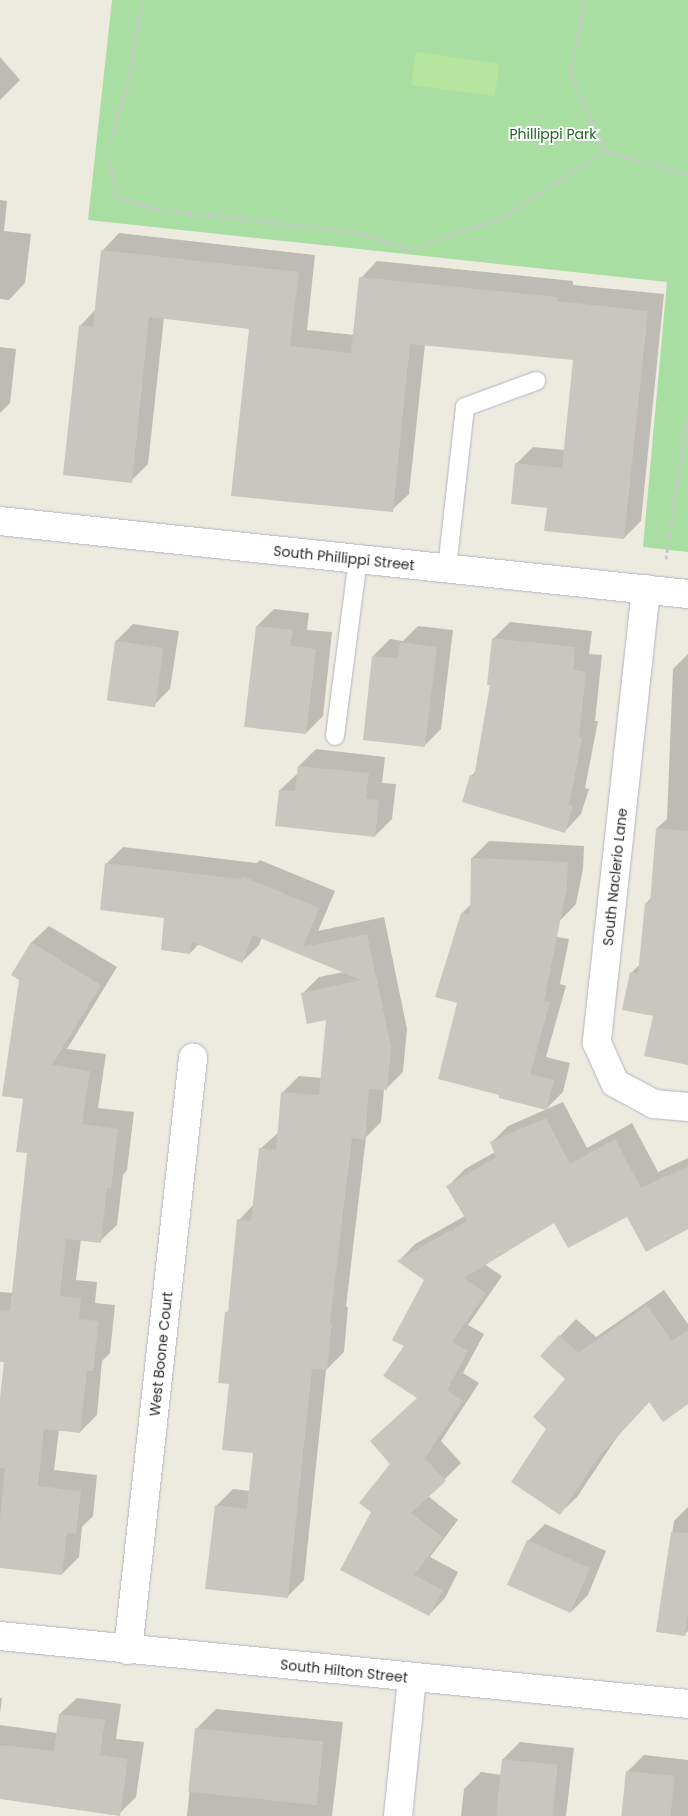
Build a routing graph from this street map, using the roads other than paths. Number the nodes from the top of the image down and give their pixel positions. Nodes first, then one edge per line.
1 (536, 381) dead end
2 (0, 521) edge
3 (358, 559) junction
4 (447, 568) junction
5 (653, 590) junction
6 (688, 594) edge
7 (335, 736) dead end
8 (193, 1058) dead end
9 (688, 1107) edge
10 (0, 1636) edge
11 (128, 1650) junction
12 (412, 1678) junction
13 (688, 1704) edge
14 (398, 1816) edge

1 - 4 lane
2 - 3 street, South Phillippi Street
3 - 4 street, South Phillippi Street
3 - 7 lane
4 - 5 street, South Phillippi Street
5 - 6 street, South Phillippi Street
5 - 9 street, South Naclerio Lane
8 - 11 street, West Boone Court
10 - 11 street, South Hilton Street
11 - 12 street, South Hilton Street
12 - 13 street, South Hilton Street
12 - 14 street

